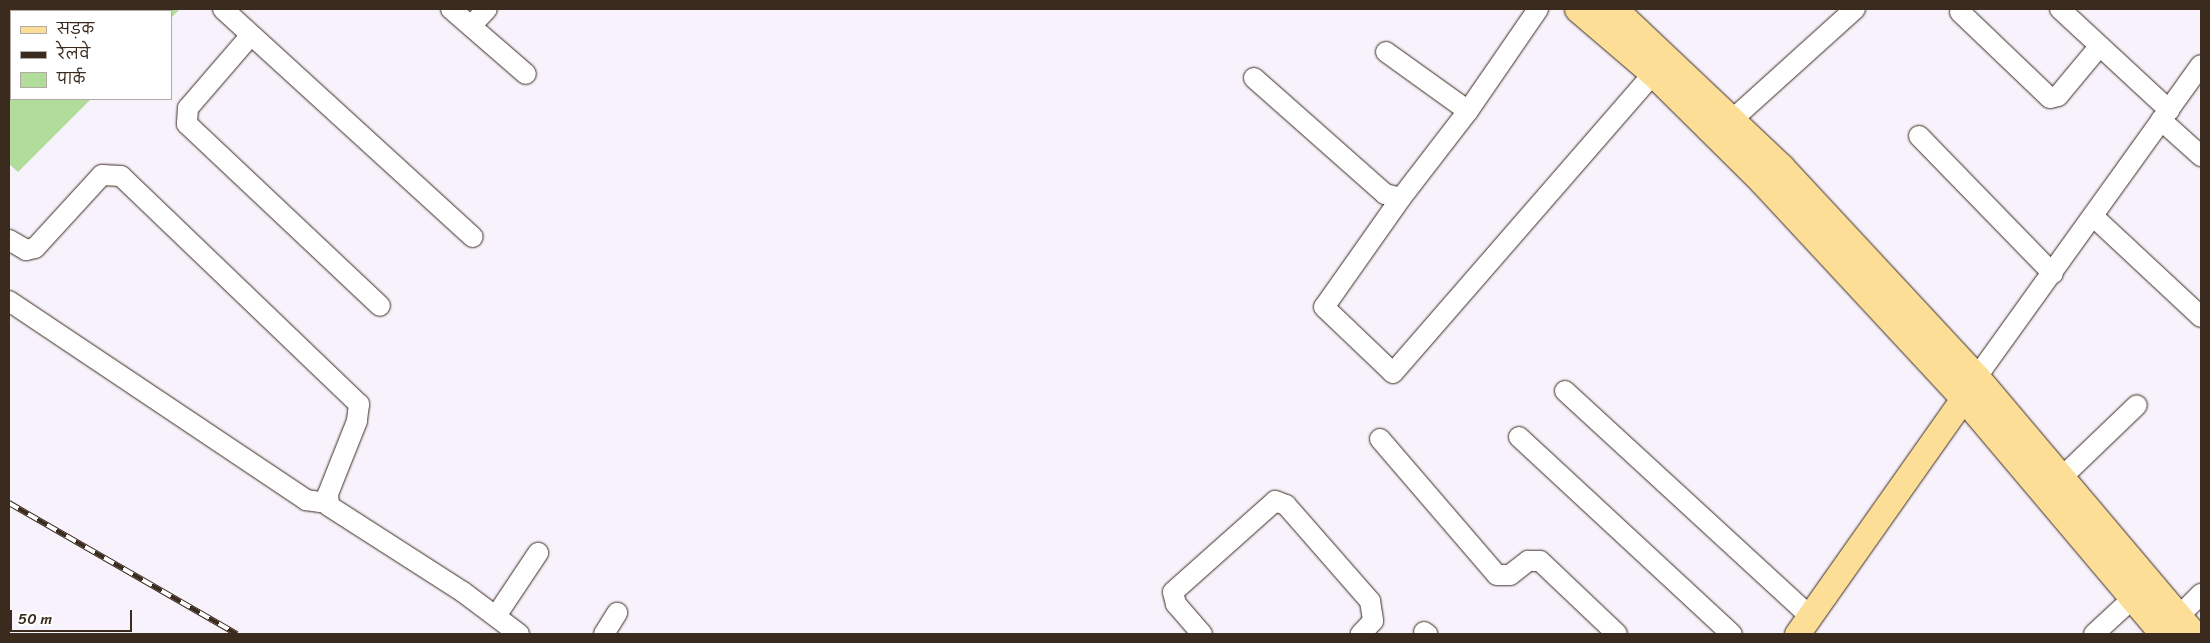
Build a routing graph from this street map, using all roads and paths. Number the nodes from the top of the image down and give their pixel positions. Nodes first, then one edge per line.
1 (223, 9) edge
2 (451, 9) edge
3 (487, 9) edge
4 (1538, 9) edge
5 (1579, 9) edge
6 (1855, 9) edge
7 (2060, 9) edge
8 (1618, 10) edge
9 (1960, 12) dead end
10 (471, 26) junction
11 (251, 35) junction
12 (2098, 48) junction
13 (1386, 52) dead end
14 (2201, 65) edge
15 (526, 74) dead end
16 (1654, 74) junction
17 (1254, 78) dead end
18 (1468, 111) junction
19 (2165, 115) junction
20 (1732, 120) junction
21 (1919, 136) dead end
22 (2201, 156) edge
23 (1401, 198) junction
24 (2095, 218) junction
25 (473, 237) dead end
26 (9, 240) edge
27 (2053, 274) junction
28 (9, 301) edge
29 (380, 306) dead end
30 (2201, 317) edge
31 (1970, 388) junction
32 (1566, 391) dead end
33 (2137, 405) dead end
34 (1519, 437) dead end
35 (1380, 439) dead end
36 (2061, 478) junction
37 (328, 503) junction
38 (538, 553) dead end
39 (2201, 594) edge
40 (2133, 598) junction
41 (617, 613) dead end
42 (496, 616) junction
43 (1803, 625) edge
44 (2178, 629) edge
45 (519, 634) edge
46 (604, 634) edge
47 (1202, 634) edge
48 (1360, 634) edge
49 (1616, 634) edge
50 (1732, 634) edge
51 (2094, 634) edge

1 - 11 street
2 - 10 street
3 - 10 street
4 - 18 street
5 - 16 highway
6 - 20 street
7 - 12 street
8 - 20 highway
9 - 12 street
10 - 15 street
11 - 25 street
11 - 29 street
12 - 19 street
13 - 18 street
14 - 19 street
16 - 23 street
16 - 31 highway
17 - 23 street
18 - 23 street
19 - 22 street
19 - 24 street
20 - 31 highway
21 - 27 street
24 - 27 street
24 - 30 street
26 - 37 street
27 - 31 street
28 - 37 street
31 - 36 highway
31 - 40 highway
31 - 43 main road
32 - 43 street
33 - 36 street
34 - 50 street
35 - 49 street
36 - 44 highway
37 - 42 street
38 - 42 street
39 - 44 street
40 - 44 highway
40 - 51 street
41 - 46 street
42 - 45 street
47 - 48 street

